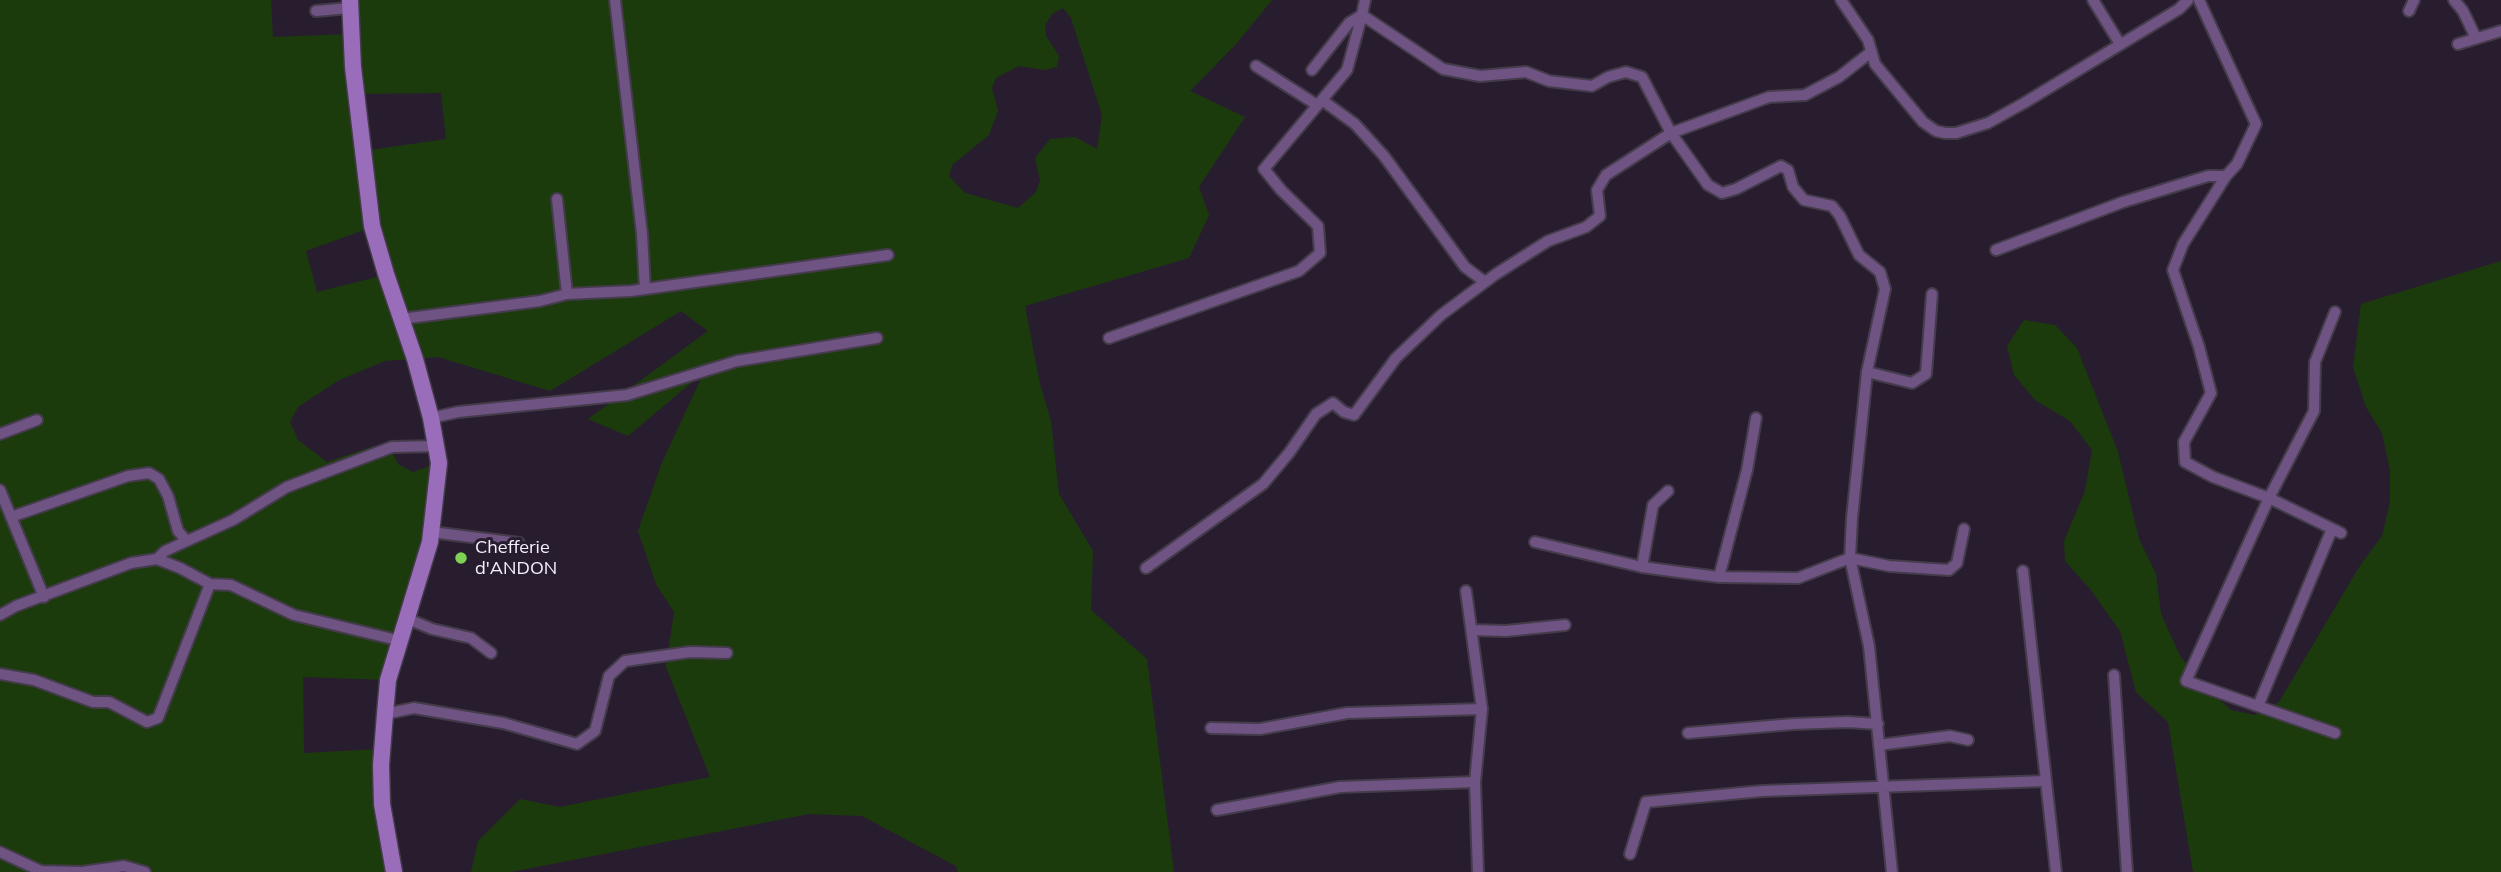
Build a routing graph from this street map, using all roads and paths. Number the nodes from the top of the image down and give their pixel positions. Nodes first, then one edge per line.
1 (615, 0) edge
2 (1366, 0) edge
3 (1841, 0) edge
4 (2093, 0) edge
5 (2188, 0) edge
6 (2199, 0) edge
7 (2454, 0) edge
8 (349, 4) edge
9 (316, 11) dead end
10 (1362, 15) junction
11 (2501, 31) edge
12 (2476, 38) junction
13 (2120, 44) junction
14 (2458, 44) dead end
15 (1871, 52) junction
16 (1256, 66) dead end
17 (1312, 70) dead end
18 (1319, 103) junction
19 (1671, 133) junction
20 (2226, 176) junction
21 (557, 199) dead end
22 (1996, 250) dead end
23 (888, 255) dead end
24 (1485, 282) junction
25 (645, 289) junction
26 (567, 294) junction
27 (1932, 294) dead end
28 (2335, 312) dead end
29 (401, 318) junction
30 (877, 338) dead end
31 (1109, 338) dead end
32 (1867, 372) junction
33 (431, 418) junction
34 (1756, 418) dead end
35 (37, 420) dead end
36 (0, 434) edge
37 (438, 446) junction
38 (0, 490) edge
39 (1668, 491) dead end
40 (2269, 498) junction
41 (11, 517) junction
42 (1964, 529) dead end
43 (431, 532) junction
44 (186, 540) junction
45 (1535, 542) dead end
46 (519, 543) dead end
47 (1850, 558) junction
48 (158, 559) junction
49 (1642, 566) junction
50 (1146, 568) dead end
51 (2023, 570) dead end
52 (1718, 577) junction
53 (210, 584) junction
54 (1466, 591) dead end
55 (44, 597) junction
56 (0, 615) edge
57 (408, 619) junction
58 (1565, 625) dead end
59 (1472, 630) junction
60 (401, 641) junction
61 (491, 653) dead end
62 (727, 653) dead end
63 (0, 674) edge
64 (2114, 674) dead end
65 (2259, 706) junction
66 (1482, 709) junction
67 (385, 714) junction
68 (1878, 724) junction
69 (1211, 728) dead end
70 (1688, 733) dead end
71 (2335, 733) dead end
72 (1968, 740) dead end
73 (1879, 745) junction
74 (2046, 780) junction
75 (1475, 782) junction
76 (1884, 785) junction
77 (1217, 810) dead end
78 (0, 852) edge
79 (1630, 854) dead end
80 (145, 872) edge
81 (394, 872) edge
82 (1478, 872) edge
83 (1892, 872) edge
84 (2056, 872) edge
85 (2127, 872) edge

1 - 25 street
2 - 10 street
3 - 15 street
4 - 13 street
5 - 13 street
6 - 20 street
7 - 12 street
8 - 9 street
8 - 29 street
10 - 17 street
10 - 18 street
10 - 19 street
11 - 12 street
12 - 14 street
13 - 15 street
15 - 19 street
16 - 18 street
18 - 24 street
18 - 31 street
19 - 24 street
19 - 32 street
20 - 22 street
20 - 40 street
21 - 26 street
23 - 25 street
24 - 50 street
25 - 26 street
26 - 29 street
27 - 32 street
28 - 40 street
29 - 33 street
30 - 33 street
32 - 47 street
33 - 37 street
34 - 52 street
35 - 36 street
37 - 43 street
37 - 44 street
38 - 41 street
39 - 49 street
40 - 65 street
40 - 65 street
41 - 44 street
41 - 55 street
42 - 47 street
43 - 46 street
43 - 57 street
44 - 48 street
45 - 49 street
47 - 52 street
47 - 68 street
48 - 53 street
48 - 55 street
49 - 52 street
51 - 74 street
53 - 60 street
53 - 63 street
54 - 59 street
55 - 56 street
57 - 60 street
57 - 61 street
58 - 59 street
59 - 66 street
60 - 67 street
62 - 67 street
64 - 85 street
65 - 71 street
66 - 69 street
66 - 75 street
67 - 81 street
68 - 70 street
68 - 73 street
72 - 73 street
73 - 76 street
74 - 76 street
74 - 84 street
75 - 77 street
75 - 82 street
76 - 79 street
76 - 83 street
78 - 80 street

